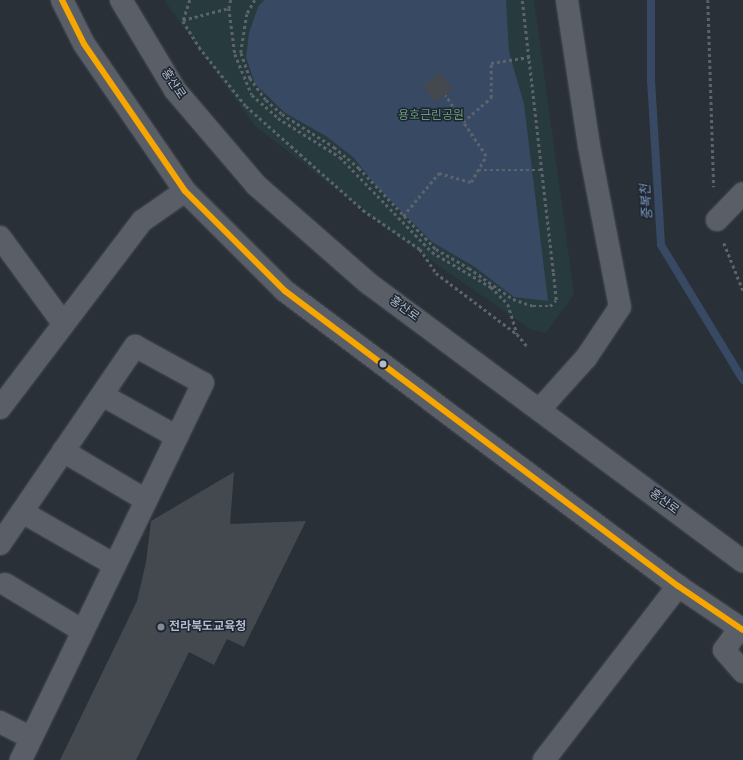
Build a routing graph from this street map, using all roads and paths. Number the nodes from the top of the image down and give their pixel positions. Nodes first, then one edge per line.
1 (62, 0) edge
2 (121, 0) edge
3 (190, 0) edge
4 (231, 0) edge
5 (255, 0) edge
6 (522, 0) edge
7 (567, 0) edge
8 (708, 0) edge
9 (229, 8) junction
10 (183, 20) junction
11 (530, 57) junction
12 (445, 95) dead end
13 (463, 122) junction
14 (478, 170) junction
15 (542, 170) junction
16 (185, 191) junction
17 (743, 193) edge
18 (403, 216) junction
19 (717, 220) junction
20 (0, 236) edge
21 (743, 290) edge
22 (62, 323) junction
23 (517, 334) junction
24 (527, 346) dead end
25 (102, 395) junction
26 (0, 408) edge
27 (540, 409) junction
28 (176, 438) junction
29 (63, 451) junction
30 (146, 500) junction
31 (22, 512) junction
32 (0, 544) edge
33 (743, 562) edge
34 (115, 565) junction
35 (4, 584) dead end
36 (678, 586) junction
37 (742, 629) edge
38 (83, 631) junction
39 (743, 672) edge
40 (0, 722) edge
41 (31, 738) junction
42 (21, 760) edge
43 (544, 760) edge

1 - 16 street
2 - 27 street, 홍산로
3 - 10 path
4 - 9 path
5 - 18 path
6 - 11 path
7 - 27 street
8 - 19 path
9 - 10 path
9 - 23 path
10 - 23 path
11 - 13 path
11 - 15 path
12 - 13 path
13 - 14 path
14 - 15 path
14 - 18 path
15 - 18 path
16 - 22 street
16 - 36 street
17 - 19 street
19 - 21 path
20 - 22 street
22 - 26 street
23 - 24 path
25 - 28 street
25 - 28 street
25 - 29 street
27 - 33 street, 홍산로
28 - 30 street
29 - 30 street
29 - 31 street
30 - 34 street
31 - 32 street
31 - 34 street
34 - 38 street
35 - 38 street
36 - 37 street
36 - 43 street
37 - 39 street
38 - 41 street
40 - 41 street
41 - 42 street

